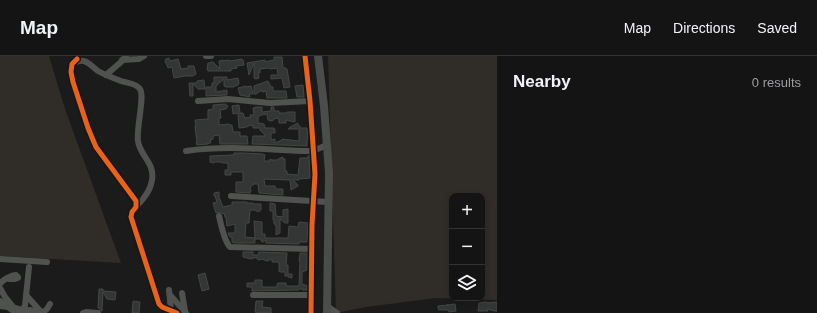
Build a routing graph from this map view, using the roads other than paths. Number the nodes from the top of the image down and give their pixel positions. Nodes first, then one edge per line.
1 (142, 56) edge
2 (206, 56) edge
3 (211, 56) edge
4 (305, 56) edge
5 (318, 56) edge
6 (76, 57) edge
7 (124, 58) edge
8 (106, 75) junction
9 (198, 100) dead end
10 (310, 101) junction
11 (327, 146) junction
12 (186, 150) dead end
13 (314, 151) junction
14 (231, 196) dead end
15 (313, 201) junction
16 (328, 202) junction
17 (136, 207) junction
18 (219, 216) dead end
19 (312, 249) junction
20 (0, 259) edge
21 (47, 262) dead end
22 (28, 268) dead end
23 (8, 279) dead end
24 (0, 284) edge
25 (0, 288) edge
26 (182, 293) dead end
27 (26, 295) junction
28 (253, 295) dead end
29 (312, 295) junction
30 (0, 301) edge
31 (50, 304) dead end
32 (0, 306) edge
33 (13, 309) edge
34 (327, 310) edge
35 (21, 312) edge
36 (174, 312) edge
37 (42, 313) edge
38 (83, 313) edge
39 (98, 313) edge
40 (186, 313) edge
41 (311, 313) edge
42 (337, 313) edge

1 - 7 street
2 - 3 street
4 - 10 street
5 - 11 highway
6 - 8 street
6 - 17 street
7 - 8 street
8 - 17 street
9 - 10 street
10 - 13 street
11 - 13 street
11 - 16 highway
12 - 13 street
13 - 15 street
14 - 15 street
15 - 16 street
15 - 19 street
16 - 34 highway
17 - 36 street
18 - 19 street
19 - 29 street
20 - 21 street
22 - 27 street
23 - 24 street
25 - 33 street
26 - 40 street
27 - 35 street
27 - 37 street
28 - 29 street
29 - 41 street
30 - 33 street
31 - 37 street
32 - 33 street
33 - 35 street
34 - 42 street
35 - 37 street
36 - 40 street
38 - 39 street

